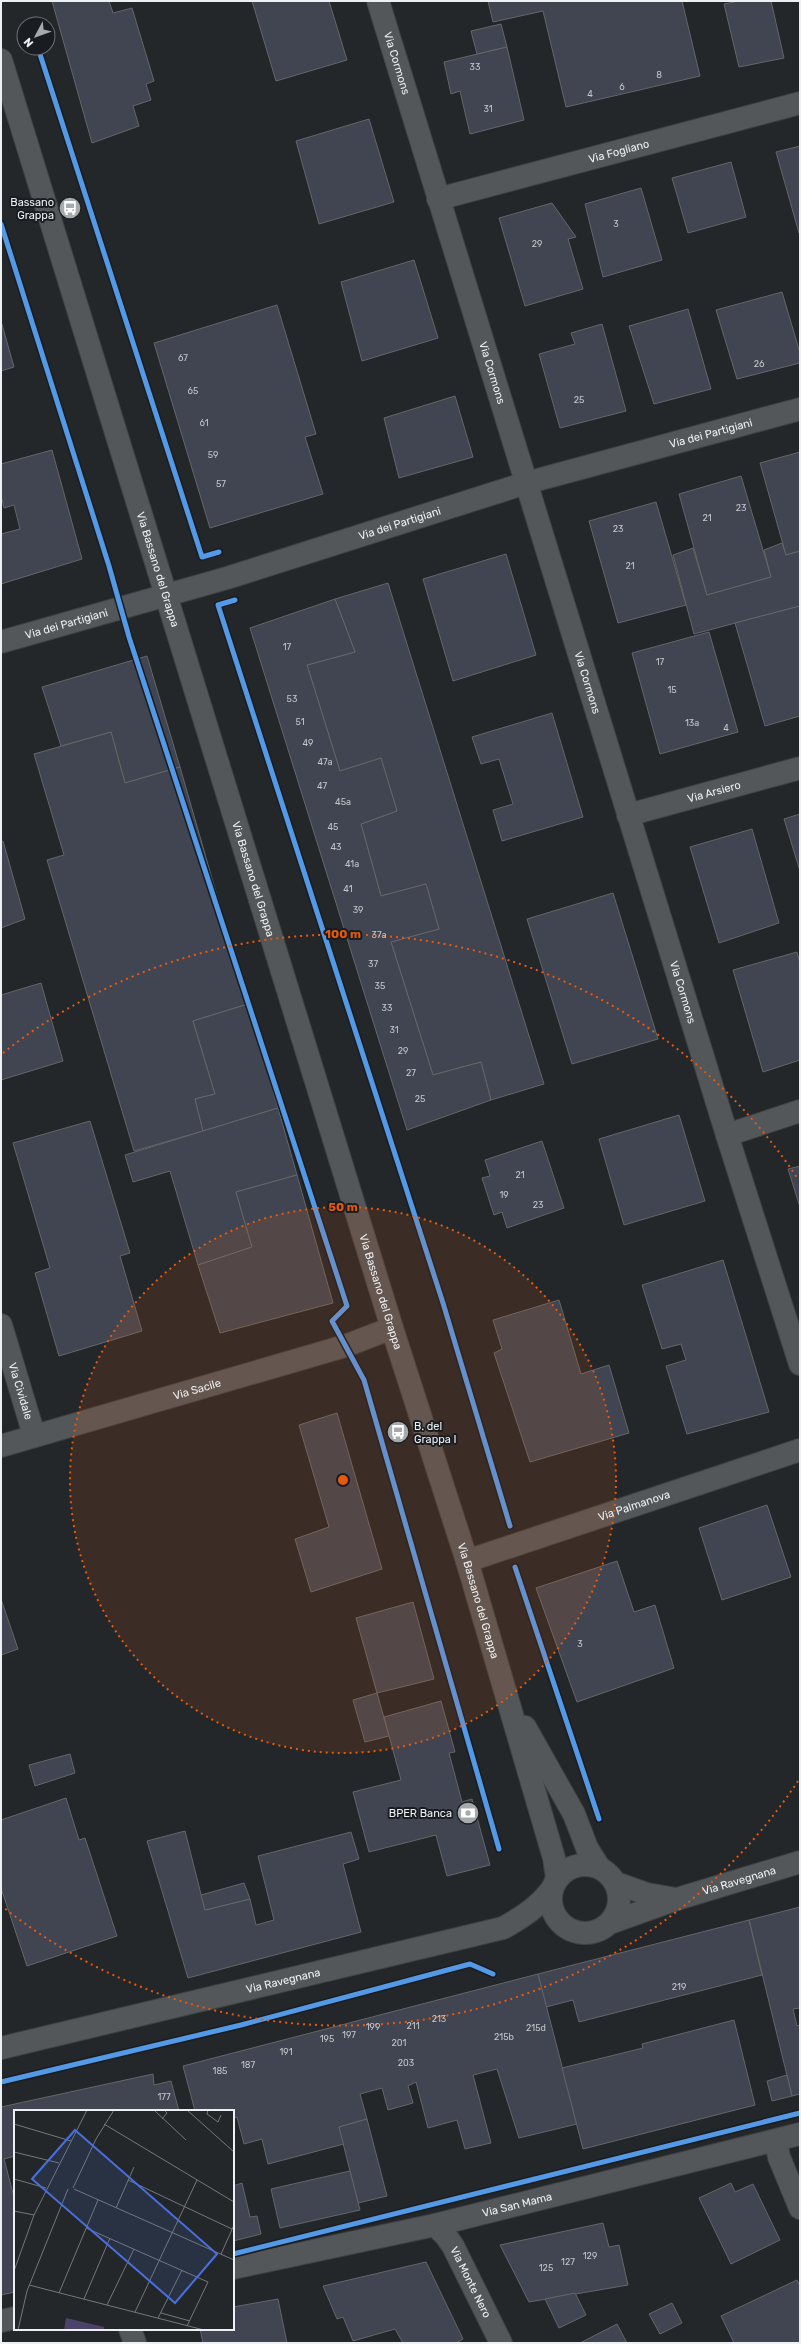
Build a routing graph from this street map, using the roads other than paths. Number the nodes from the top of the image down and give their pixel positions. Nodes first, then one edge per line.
1 (378, 1) edge
2 (1, 60) edge
3 (800, 104) edge
4 (438, 199) junction
5 (800, 409) edge
6 (526, 483) junction
7 (167, 594) junction
8 (1, 642) edge
9 (800, 768) edge
10 (628, 815) junction
11 (800, 1111) edge
12 (727, 1135) junction
13 (1, 1325) edge
14 (392, 1328) junction
15 (800, 1364) edge
16 (34, 1435) junction
17 (1, 1446) edge
18 (800, 1450) edge
19 (467, 1561) junction
20 (508, 1697) junction
21 (800, 1862) edge
22 (599, 1867) junction
23 (616, 1882) junction
24 (555, 1884) junction
25 (677, 1899) junction
26 (610, 1923) junction
27 (1, 2048) edge
28 (800, 2134) edge
29 (776, 2141) junction
30 (800, 2208) edge
31 (435, 2225) junction
32 (234, 2268) edge
33 (14, 2318) edge
34 (1, 2321) edge
35 (130, 2330) edge
36 (135, 2343) edge
37 (501, 2343) edge

1 - 4 street, Via Cormons
2 - 7 street, Via Bassano del Grappa
3 - 4 street, Via Fogliano
4 - 6 street, Via Cormons
5 - 6 street, Via dei Partigiani
6 - 7 street, Via dei Partigiani
6 - 10 street, Via Cormons
7 - 8 street, Via dei Partigiani
7 - 14 street, Via Bassano del Grappa
9 - 10 street, Via Arsiero
10 - 12 street, Via Cormons
11 - 12 street
12 - 15 street, Via Cormons
13 - 16 street, Via Cividale
14 - 16 street, Via Sacile
14 - 19 street, Via Bassano del Grappa
16 - 17 street, Via Sacile
18 - 19 street, Via Palmanova
19 - 20 street, Via Bassano del Grappa
20 - 22 street, Via Bassano del Grappa
20 - 24 street, Via Bassano del Grappa
21 - 25 street, Via Ravegnana
22 - 23 street
22 - 24 street
23 - 25 street, Via Ravegnana
23 - 26 street
24 - 26 street
24 - 27 street, Via Ravegnana
25 - 26 street, Via Ravegnana
28 - 29 street, Via San Mama
29 - 30 street
29 - 31 street, Via San Mama
31 - 32 street, Via San Mama
31 - 37 street, Via Monte Nero
33 - 34 street
35 - 36 street

